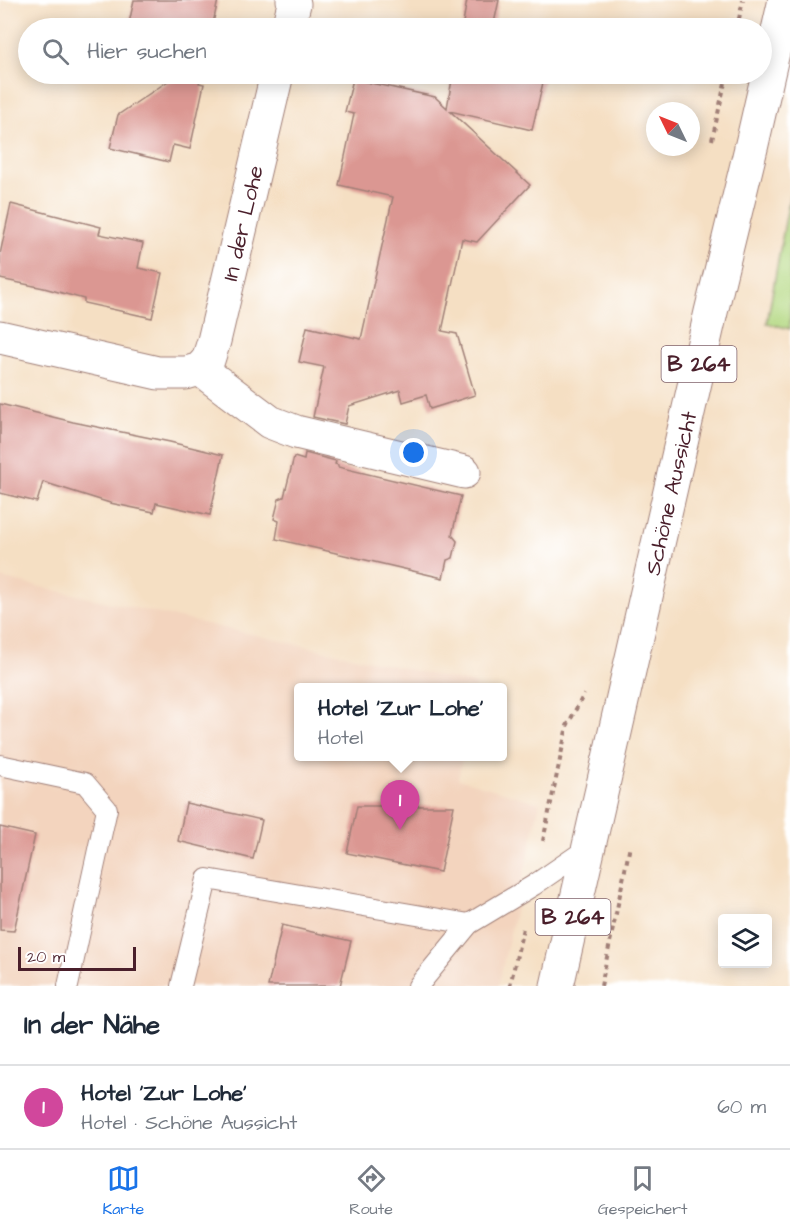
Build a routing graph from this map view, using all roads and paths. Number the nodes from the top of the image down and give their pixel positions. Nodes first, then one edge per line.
1 (293, 0) edge
2 (743, 0) edge
3 (785, 0) edge
4 (290, 18) edge
5 (739, 18) edge
6 (772, 57) edge
7 (275, 84) edge
8 (766, 84) edge
9 (0, 337) edge
10 (200, 369) junction
11 (464, 472) dead end
12 (0, 765) edge
13 (588, 848) junction
14 (469, 924) junction
15 (68, 986) edge
16 (181, 986) edge
17 (418, 986) edge
18 (557, 986) edge

1 - 4 main road
2 - 5 path
3 - 6 main road, Schöne Aussicht / B 264
7 - 10 main road, In der Lohe
8 - 13 main road, Schöne Aussicht / B 264
9 - 10 main road
10 - 11 main road
12 - 15 lane
13 - 14 lane
13 - 18 main road, Schöne Aussicht / B 264
14 - 16 lane
14 - 17 lane

